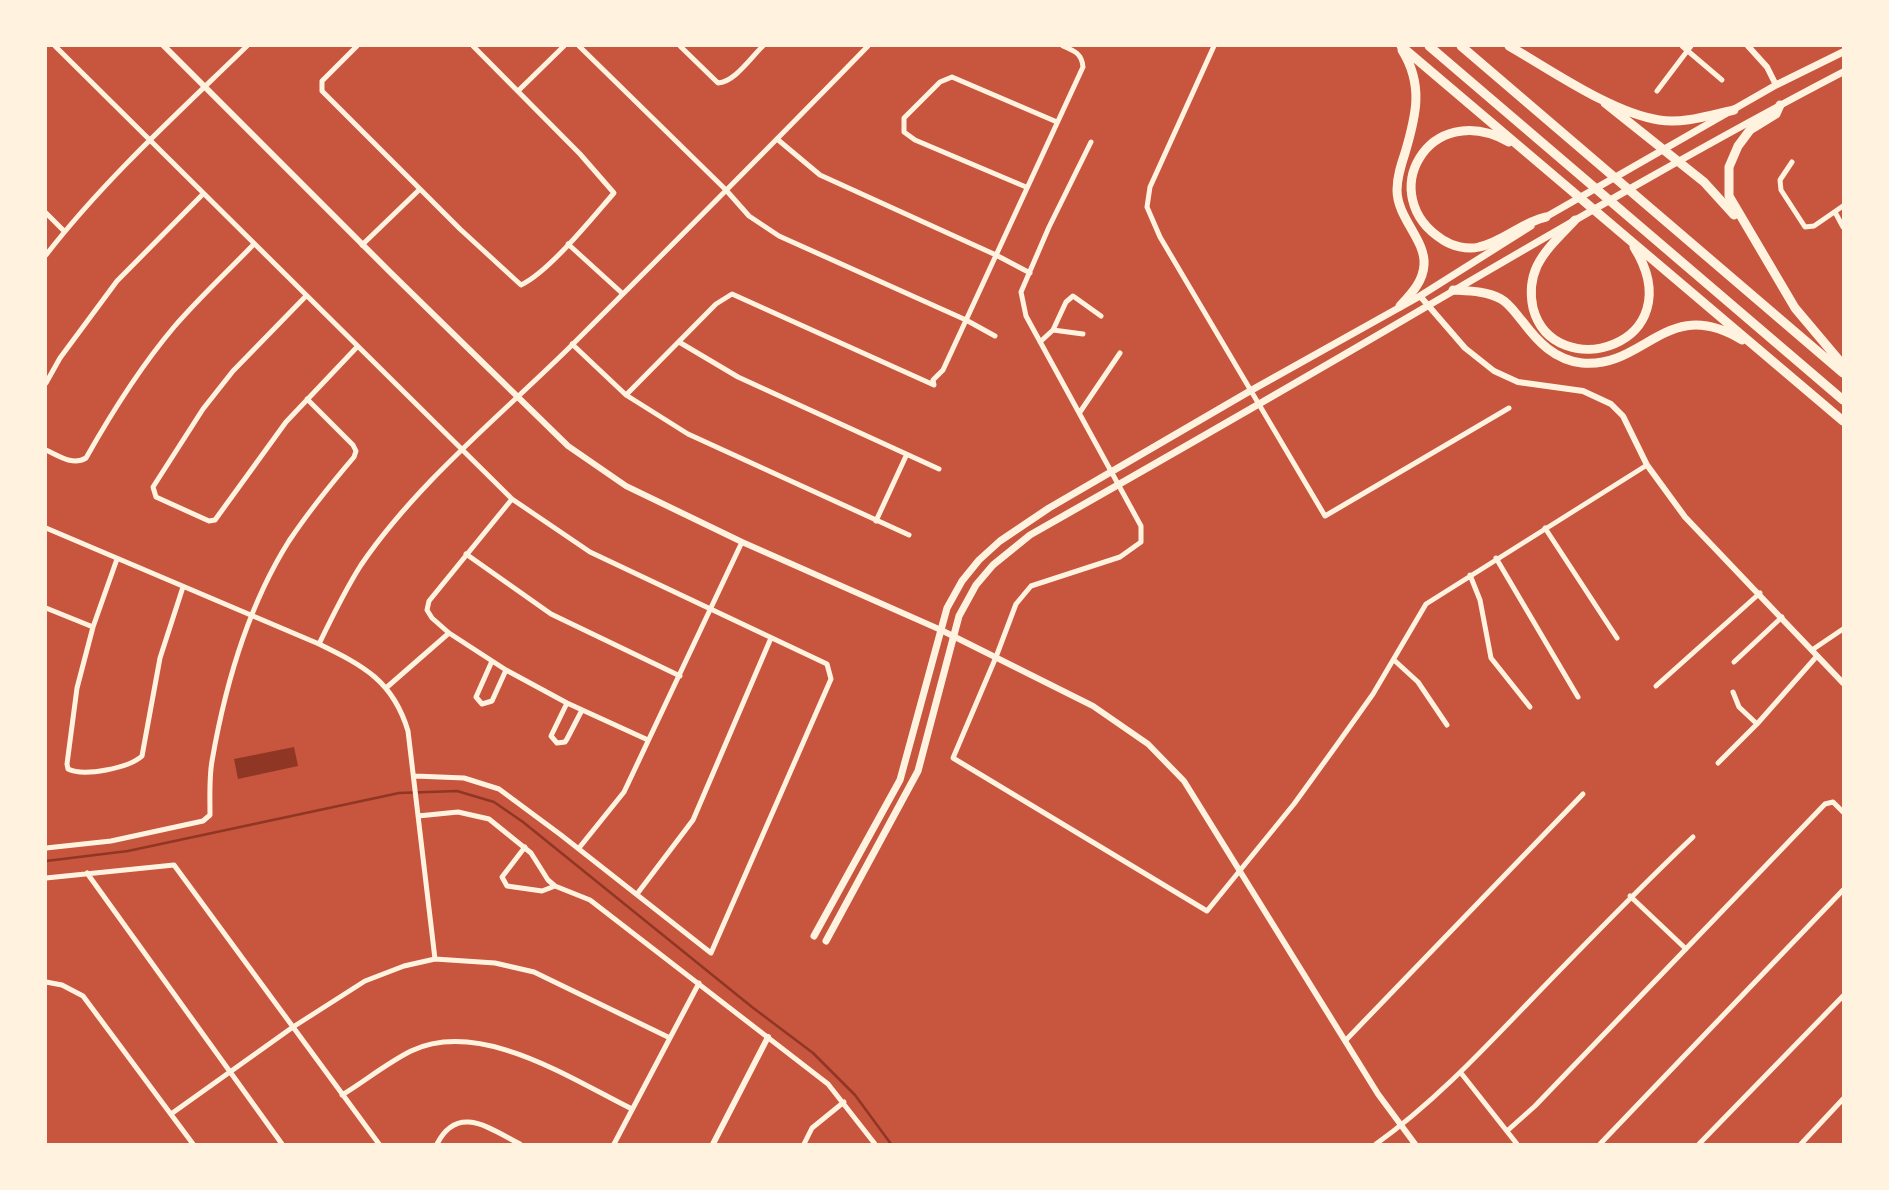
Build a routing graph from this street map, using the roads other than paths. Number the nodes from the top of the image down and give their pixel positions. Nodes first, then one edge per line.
1 (55, 46) edge
2 (164, 46) edge
3 (247, 46) edge
4 (356, 46) edge
5 (472, 46) edge
6 (564, 46) edge
7 (579, 46) edge
8 (680, 46) edge
9 (763, 46) edge
10 (868, 46) edge
11 (1063, 46) edge
12 (1214, 46) edge
13 (1400, 46) edge
14 (1429, 46) edge
15 (1461, 46) edge
16 (1509, 46) edge
17 (1687, 46) edge
18 (1748, 46) edge
19 (1843, 52) edge
20 (1843, 72) edge
21 (1722, 80) dead end
22 (1776, 85) junction
23 (205, 86) junction
24 (518, 91) junction
25 (1657, 91) dead end
26 (1592, 93) junction
27 (1780, 105) junction
28 (1734, 110) junction
29 (1057, 122) junction
30 (777, 139) junction
31 (150, 140) junction
32 (1091, 142) dead end
33 (1662, 149) junction
34 (1529, 154) junction
35 (1677, 162) junction
36 (1792, 162) dead end
37 (1026, 187) junction
38 (420, 188) junction
39 (726, 190) junction
40 (203, 194) junction
41 (1843, 206) edge
42 (1835, 212) junction
43 (46, 213) edge
44 (1546, 217) junction
45 (1575, 220) junction
46 (1843, 227) edge
47 (1746, 228) junction
48 (64, 232) junction
49 (1629, 240) junction
50 (254, 244) junction
51 (568, 244) junction
52 (362, 245) junction
53 (46, 255) edge
54 (996, 255) junction
55 (1030, 273) junction
56 (1453, 290) junction
57 (623, 294) junction
58 (306, 296) junction
59 (1420, 296) junction
60 (1400, 306) junction
61 (1428, 306) junction
62 (1101, 316) dead end
63 (966, 320) junction
64 (1052, 330) junction
65 (1083, 334) dead end
66 (995, 336) dead end
67 (679, 342) junction
68 (1040, 342) junction
69 (572, 344) junction
70 (357, 347) junction
71 (1120, 353) dead end
72 (1767, 355) junction
73 (1843, 365) edge
74 (1843, 373) edge
75 (46, 383) edge
76 (1250, 391) junction
77 (626, 395) junction
78 (519, 396) junction
79 (307, 399) junction
80 (1843, 400) edge
81 (1258, 404) junction
82 (1508, 408) dead end
83 (1080, 412) junction
84 (1843, 421) edge
85 (462, 448) junction
86 (46, 450) edge
87 (906, 456) junction
88 (1647, 465) junction
89 (939, 469) dead end
90 (1111, 472) junction
91 (1119, 484) junction
92 (512, 499) junction
93 (876, 521) junction
94 (1545, 527) junction
95 (46, 528) edge
96 (909, 535) dead end
97 (742, 541) junction
98 (466, 554) junction
99 (1496, 558) junction
100 (117, 559) junction
101 (1470, 575) junction
102 (183, 587) junction
103 (1760, 593) junction
104 (46, 608) edge
105 (709, 609) junction
106 (251, 616) junction
107 (1782, 617) junction
108 (93, 627) junction
109 (1843, 629) edge
110 (941, 630) junction
111 (449, 634) junction
112 (954, 636) junction
113 (771, 638) junction
114 (1617, 638) dead end
115 (319, 644) junction
116 (1815, 653) junction
117 (996, 657) junction
118 (1394, 660) junction
119 (492, 661) junction
120 (1734, 662) dead end
121 (506, 670) junction
122 (680, 676) junction
123 (1843, 683) edge
124 (1656, 687) dead end
125 (386, 688) junction
126 (1732, 692) dead end
127 (1578, 697) dead end
128 (567, 703) junction
129 (1530, 707) dead end
130 (582, 710) junction
131 (1757, 724) junction
132 (1447, 725) dead end
133 (648, 740) junction
134 (1718, 764) dead end
135 (415, 779) junction
136 (1583, 794) dead end
137 (1843, 812) edge
138 (418, 816) junction
139 (1693, 837) dead end
140 (525, 847) junction
141 (46, 848) edge
142 (579, 848) junction
143 (1239, 870) junction
144 (87, 873) junction
145 (46, 878) edge
146 (555, 886) junction
147 (1843, 890) edge
148 (637, 894) junction
149 (1630, 896) junction
150 (814, 936) joint
151 (826, 941) joint
152 (1686, 949) junction
153 (435, 959) junction
154 (46, 982) edge
155 (699, 983) junction
156 (1843, 996) edge
157 (293, 1027) junction
158 (768, 1037) junction
159 (670, 1038) junction
160 (1345, 1041) junction
161 (230, 1073) junction
162 (1461, 1073) junction
163 (342, 1095) junction
164 (1843, 1099) edge
165 (844, 1102) junction
166 (632, 1110) junction
167 (171, 1114) junction
168 (1402, 1126) junction
169 (1507, 1131) junction
170 (193, 1144) edge
171 (282, 1144) edge
172 (379, 1144) edge
173 (437, 1144) edge
174 (520, 1144) edge
175 (614, 1144) edge
176 (713, 1144) edge
177 (804, 1144) edge
178 (875, 1144) edge
179 (1376, 1144) edge
180 (1415, 1144) edge
181 (1517, 1144) edge
182 (1600, 1144) edge
183 (1699, 1144) edge
184 (1801, 1144) edge

1 - 31 street
2 - 23 street
3 - 23 street
4 - 38 street
5 - 24 street
6 - 24 street
7 - 39 street
8 - 9 street
10 - 30 street
11 - 29 street
12 - 76 street
13 - 34 highway
13 - 60 highway
14 - 80 highway
15 - 74 highway
16 - 26 highway
17 - 21 street
17 - 25 street
18 - 22 street
19 - 22 main road
20 - 27 main road
22 - 28 main road
23 - 31 street
23 - 52 street
24 - 51 street
26 - 28 highway
26 - 33 highway
27 - 35 main road
27 - 47 highway
28 - 33 main road
29 - 37 street
29 - 37 street
30 - 39 street
30 - 54 street
31 - 40 street
31 - 48 street
32 - 55 street
33 - 35 highway
33 - 44 main road
34 - 44 highway
34 - 49 highway
35 - 45 main road
35 - 47 highway
36 - 42 street
37 - 54 street
38 - 51 street
38 - 52 street
39 - 57 street
39 - 63 street
40 - 50 street
40 - 75 street
41 - 42 street
42 - 46 street
43 - 48 street
44 - 59 main road
45 - 49 highway
45 - 56 main road
47 - 73 highway
48 - 53 street
49 - 72 highway
50 - 58 street
50 - 86 street
51 - 57 street
52 - 78 street
54 - 55 street
54 - 63 street
55 - 68 street
56 - 61 main road
56 - 72 highway
57 - 69 street
58 - 70 street
58 - 79 street
59 - 60 main road
59 - 61 street
60 - 76 main road
61 - 81 main road
61 - 88 street
62 - 64 street
63 - 66 street
63 - 67 street
64 - 65 street
64 - 68 street
67 - 77 street
67 - 87 street
68 - 83 street
69 - 77 street
69 - 78 street
70 - 79 street
70 - 85 street
71 - 83 street
72 - 84 highway
76 - 81 street
76 - 90 main road
77 - 93 street
78 - 85 street
78 - 97 street
79 - 106 street
81 - 82 street
81 - 91 main road
83 - 90 street
85 - 92 street
85 - 115 street
87 - 89 street
87 - 93 street
88 - 94 street
88 - 103 street
90 - 91 street
90 - 110 main road
91 - 112 main road
91 - 117 street
92 - 98 street
92 - 105 street
93 - 96 street
94 - 99 street
94 - 114 street
95 - 100 street
97 - 105 street
97 - 110 street
98 - 111 street
98 - 122 street
99 - 101 street
99 - 127 street
100 - 102 street
100 - 108 street
101 - 118 street
101 - 129 street
102 - 106 street
102 - 108 street
103 - 107 street
103 - 124 street
104 - 108 street
105 - 113 street
105 - 122 street
106 - 115 street
106 - 141 street
107 - 116 street
107 - 120 street
109 - 116 street
110 - 112 street
110 - 150 main road
111 - 119 street
111 - 125 street
112 - 117 street
112 - 151 main road
113 - 148 street
113 - 148 street
115 - 125 street
116 - 123 street
116 - 131 street
117 - 143 street
117 - 143 street
118 - 132 street
118 - 143 street
119 - 121 street
119 - 121 street
121 - 128 street
122 - 133 street
125 - 135 street
126 - 131 street
128 - 130 street
128 - 130 street
130 - 133 street
131 - 134 street
133 - 142 street
135 - 138 street
135 - 142 street
136 - 160 street
137 - 152 street
138 - 140 street
138 - 153 street
139 - 149 street
140 - 146 street
140 - 146 street
142 - 148 street
143 - 160 street
144 - 145 street
144 - 157 street
144 - 161 street
146 - 155 street
147 - 182 street
149 - 152 street
149 - 162 street
150 - 151 street
152 - 169 street
153 - 157 street
153 - 159 street
154 - 167 street
155 - 158 street
155 - 159 street
156 - 183 street
157 - 161 street
157 - 163 street
158 - 165 street
158 - 176 street
159 - 166 street
160 - 168 street
161 - 167 street
161 - 171 street
162 - 168 street
162 - 169 street
163 - 166 street
163 - 172 street
164 - 184 street
165 - 177 street
165 - 178 street
166 - 175 street
167 - 170 street
168 - 179 street
168 - 180 street
169 - 181 street
173 - 174 street

